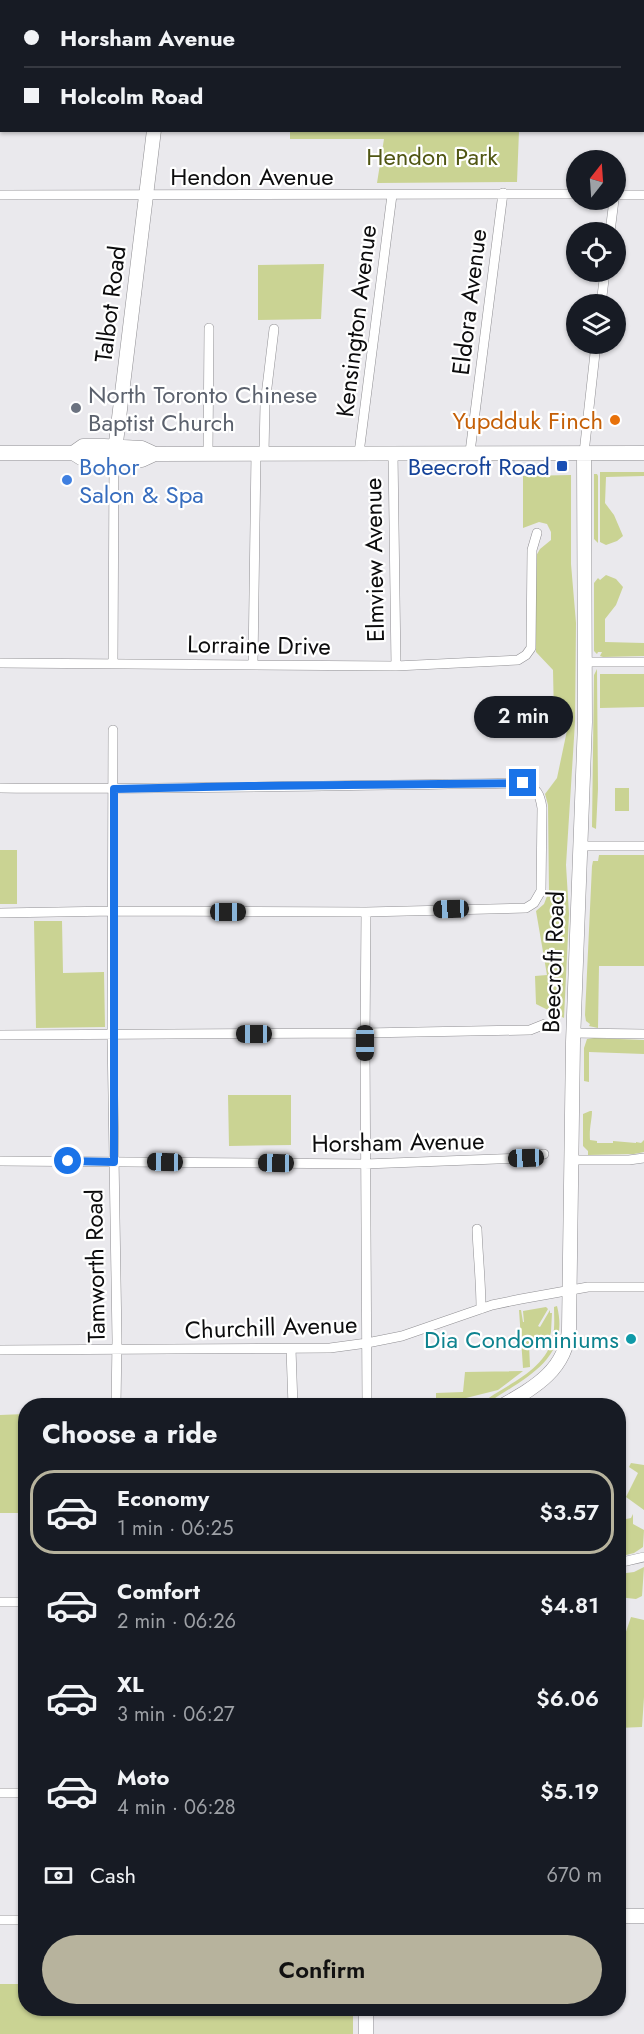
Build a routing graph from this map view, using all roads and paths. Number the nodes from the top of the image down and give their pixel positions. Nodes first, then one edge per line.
1 (154, 132) edge
2 (503, 193) junction
3 (566, 194) edge
4 (0, 195) edge
5 (146, 195) junction
6 (392, 195) junction
7 (626, 195) edge
8 (644, 195) edge
9 (208, 328) dead end
10 (274, 329) dead end
11 (595, 354) edge
12 (471, 452) junction
13 (0, 453) edge
14 (115, 453) junction
15 (208, 453) junction
16 (260, 453) junction
17 (359, 453) junction
18 (393, 453) junction
19 (585, 453) junction
20 (644, 453) edge
21 (537, 533) dead end
22 (585, 662) junction
23 (644, 662) edge
24 (0, 663) edge
25 (113, 664) junction
26 (253, 664) junction
27 (396, 666) junction
28 (113, 730) dead end
29 (0, 788) edge
30 (114, 789) junction
31 (580, 846) junction
32 (644, 846) edge
33 (114, 911) junction
34 (366, 912) junction
35 (0, 913) edge
36 (545, 1024) dead end
37 (365, 1033) junction
38 (573, 1033) junction
39 (112, 1034) junction
40 (644, 1034) edge
41 (0, 1035) edge
42 (544, 1154) dead end
43 (644, 1158) edge
44 (572, 1160) junction
45 (0, 1161) edge
46 (114, 1162) junction
47 (365, 1164) junction
48 (477, 1229) dead end
49 (644, 1287) edge
50 (570, 1291) junction
51 (481, 1309) junction
52 (367, 1343) junction
53 (291, 1349) junction
54 (0, 1350) edge
55 (116, 1350) junction
56 (116, 1398) edge
57 (292, 1398) edge
58 (367, 1398) edge
59 (515, 1398) edge
60 (644, 1557) edge
61 (626, 1561) edge
62 (0, 1602) edge
63 (18, 1602) edge
64 (0, 1792) edge
65 (18, 1793) edge
66 (626, 1916) edge
67 (644, 1916) edge
68 (0, 1920) edge
69 (18, 1920) edge
70 (366, 2016) edge
71 (366, 2034) edge

1 - 5 street, Talbot Road
2 - 3 street, Hendon Avenue
2 - 6 street, Hendon Avenue
2 - 12 street, Eldora Avenue
4 - 5 street, Hendon Avenue
5 - 6 street, Hendon Avenue
5 - 14 street, Talbot Road
6 - 17 street, Kensington Avenue
7 - 8 street
9 - 15 street
10 - 16 street
11 - 19 street
12 - 18 street
12 - 19 street
13 - 14 street
14 - 15 street
14 - 25 street, Talbot Road
15 - 16 street
16 - 17 street
16 - 26 street
17 - 18 street
18 - 27 street, Elmview Avenue
19 - 20 street
19 - 22 street, Beecroft Road
21 - 27 street, Lorraine Drive
22 - 23 street
22 - 31 street, Beecroft Road
24 - 25 street, Lorraine Drive
25 - 26 street, Lorraine Drive
26 - 27 street, Lorraine Drive
28 - 30 street, Tamworth Road
29 - 30 street
30 - 33 street, Tamworth Road
30 - 34 street
31 - 32 street
31 - 38 street, Beecroft Road
33 - 34 street
33 - 35 street
33 - 39 street, Tamworth Road
34 - 37 street
36 - 37 street
37 - 39 street
37 - 47 street
38 - 40 street
38 - 44 street, Beecroft Road
39 - 41 street
39 - 46 street, Tamworth Road
42 - 47 street, Horsham Avenue
43 - 44 street
44 - 50 street, Beecroft Road
45 - 46 street, Horsham Avenue
46 - 47 street, Horsham Avenue
46 - 55 street, Tamworth Road
47 - 52 street
48 - 51 street
49 - 50 street, Churchill Avenue
50 - 51 street, Churchill Avenue
50 - 59 street, Beecroft Road
51 - 52 street, Churchill Avenue
52 - 53 street, Churchill Avenue
52 - 58 street
53 - 55 street, Churchill Avenue
53 - 57 street
54 - 55 street, Churchill Avenue
55 - 56 street, Tamworth Road
60 - 61 street
62 - 63 street
64 - 65 street
66 - 67 street
68 - 69 street
70 - 71 street

